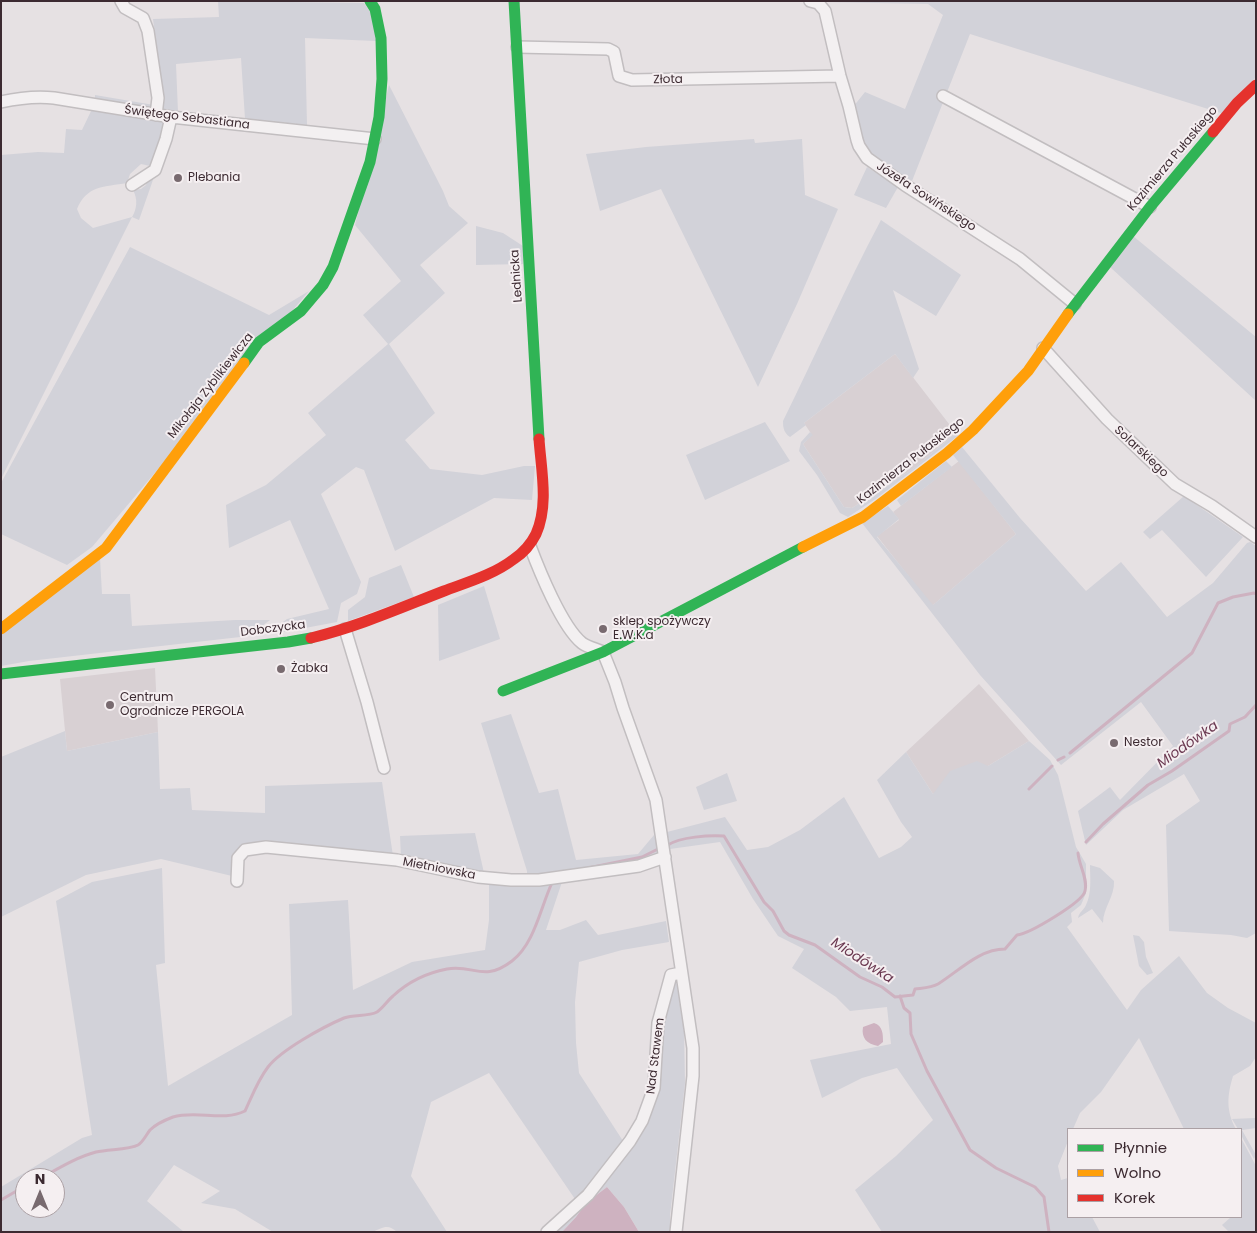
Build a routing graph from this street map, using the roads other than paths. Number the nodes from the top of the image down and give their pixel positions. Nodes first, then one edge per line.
1 (121, 1) edge
2 (370, 1) edge
3 (514, 1) edge
4 (810, 1) edge
5 (516, 47) junction
6 (840, 76) junction
7 (1256, 85) edge
8 (944, 96) dead end
9 (1, 102) edge
10 (156, 115) junction
11 (171, 117) junction
12 (375, 139) junction
13 (132, 185) dead end
14 (1150, 207) junction
15 (1075, 304) junction
16 (1043, 348) junction
17 (1256, 537) edge
18 (530, 546) junction
19 (1, 629) edge
20 (345, 629) junction
21 (603, 652) junction
22 (1, 674) edge
23 (503, 691) dead end
24 (384, 768) dead end
25 (665, 857) junction
26 (237, 881) dead end
27 (681, 973) junction
28 (547, 1232) edge
29 (676, 1232) edge

1 - 10 street
2 - 12 street, Mikołaja Zyblikiewicza
3 - 5 street, Lednicka
4 - 6 street, Józefa Sowińskiego
5 - 6 street, Złota
5 - 18 street, Lednicka
6 - 15 street, Józefa Sowińskiego
7 - 14 street, Kazimierza Pułaskiego
8 - 14 street
9 - 10 street, Świętego Sebastiana
10 - 11 street, Świętego Sebastiana
11 - 12 street, Świętego Sebastiana
11 - 13 street
12 - 19 street, Mikołaja Zyblikiewicza
14 - 15 street, Kazimierza Pułaskiego
15 - 16 street, Kazimierza Pułaskiego
16 - 17 street, Solarskiego
16 - 21 street, Kazimierza Pułaskiego
18 - 20 street, Dobczycka
18 - 21 street
20 - 22 street, Dobczycka
20 - 24 street
21 - 23 street, Kazimierza Pułaskiego
21 - 25 street
25 - 26 street, Mietniowska
25 - 27 street
27 - 28 street, Nad Stawem
27 - 29 street

